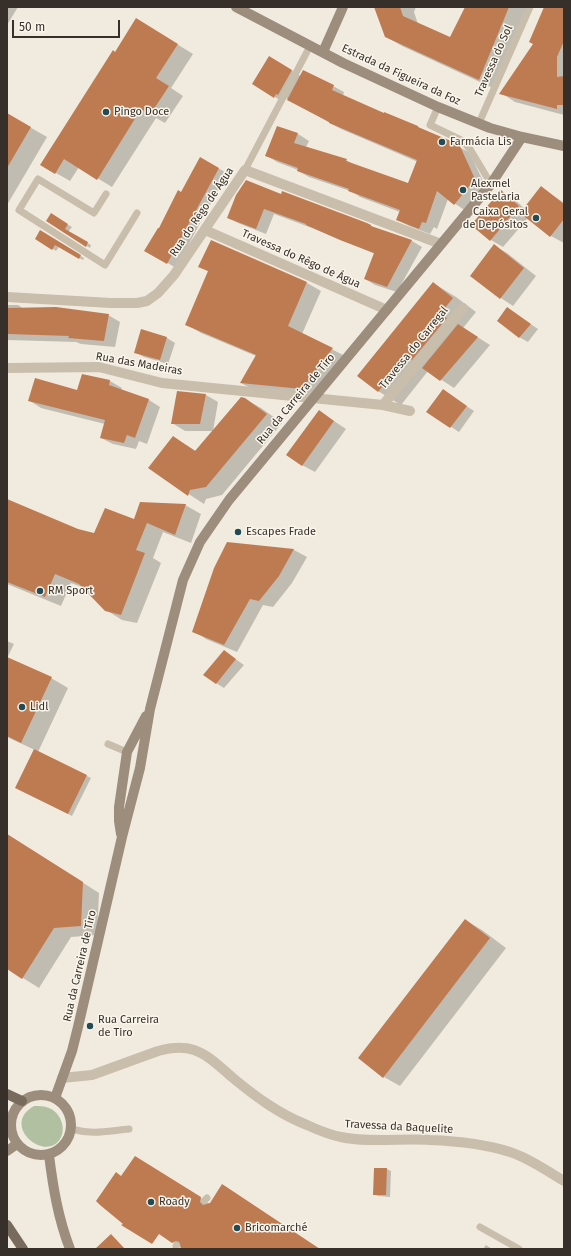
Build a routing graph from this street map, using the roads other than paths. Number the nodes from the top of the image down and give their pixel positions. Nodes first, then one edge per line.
1 (236, 7) edge
2 (343, 7) edge
3 (530, 7) edge
4 (310, 46) junction
5 (323, 52) junction
6 (438, 107) junction
7 (479, 123) junction
8 (522, 137) junction
9 (564, 146) edge
10 (245, 170) junction
11 (491, 184) junction
12 (106, 194) dead end
13 (137, 213) dead end
14 (205, 230) junction
15 (441, 244) junction
16 (7, 297) edge
17 (463, 308) dead end
18 (387, 310) junction
19 (7, 368) edge
20 (313, 398) junction
21 (383, 405) junction
22 (410, 411) dead end
23 (150, 709) junction
24 (108, 744) dead end
25 (126, 752) junction
26 (140, 768) junction
27 (122, 837) junction
28 (62, 1078) junction
29 (7, 1094) edge
30 (55, 1098) junction
31 (22, 1101) junction
32 (71, 1129) junction
33 (129, 1129) dead end
34 (17, 1144) junction
35 (7, 1151) edge
36 (49, 1155) junction
37 (564, 1181) edge
38 (7, 1225) edge
39 (480, 1228) dead end
40 (23, 1249) edge
41 (70, 1249) edge
42 (519, 1249) edge

1 - 4 main road, Estrada da Figueira da Foz
2 - 5 main road
3 - 7 lane, Travessa do Sol
4 - 5 main road, Estrada da Figueira da Foz
4 - 10 lane
5 - 6 main road, Estrada da Figueira da Foz
6 - 7 main road, Estrada da Figueira da Foz
6 - 11 lane
7 - 8 main road, Estrada da Figueira da Foz
8 - 9 main road, Estrada da Figueira da Foz
8 - 11 main road, Rua da Carreira de Tiro
10 - 14 street, Rua do Rêgo de Água
10 - 15 street, Rua do Rêgo de Água
11 - 15 main road, Rua da Carreira de Tiro
12 - 13 lane
14 - 16 street, Rua do Rêgo de Água
14 - 18 street, Travessa do Rêgo de Água
15 - 18 main road, Rua da Carreira de Tiro
17 - 21 street, Travessa do Carregal
18 - 20 main road, Rua da Carreira de Tiro
19 - 20 street, Rua das Madeiras
20 - 21 street, Travessa do Carregal
20 - 23 main road, Rua da Carreira de Tiro
21 - 22 street
23 - 25 main road, Rua da Carreira de Tiro
23 - 26 main road, Rua da Carreira de Tiro
24 - 25 lane
25 - 26 main road
25 - 27 main road, Rua da Carreira de Tiro
26 - 27 main road, Rua da Carreira de Tiro
27 - 28 main road, Rua da Carreira de Tiro
28 - 30 main road, Rua da Carreira de Tiro
28 - 37 street, Travessa da Baquelite
29 - 31 main road
30 - 31 main road
30 - 32 main road
31 - 34 main road
32 - 33 lane
32 - 36 main road
34 - 35 main road
34 - 36 main road
36 - 41 main road
38 - 40 main road
39 - 42 lane

